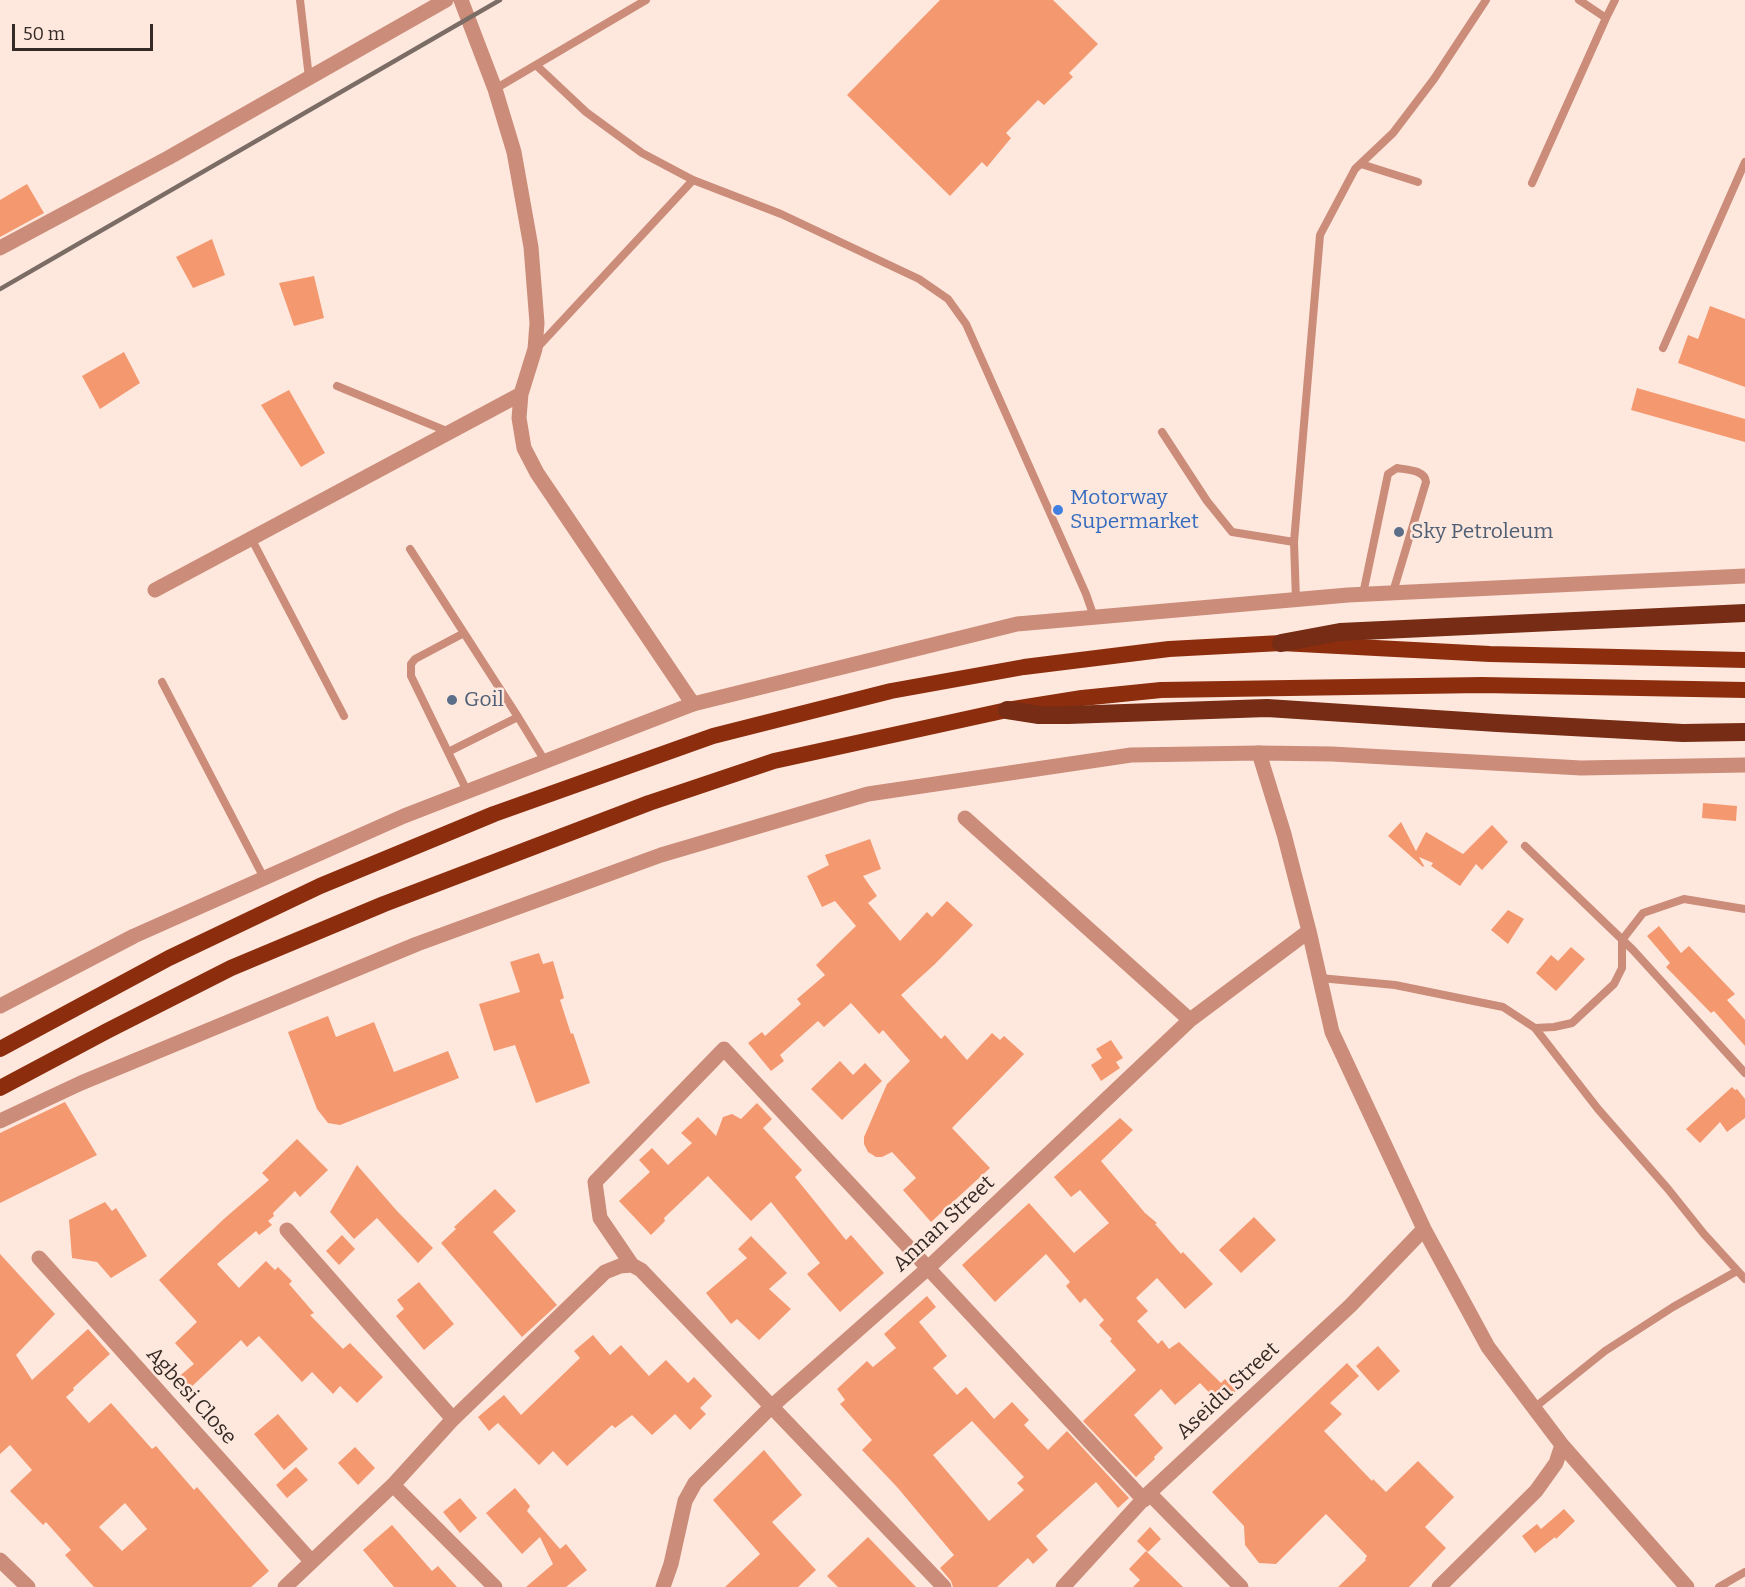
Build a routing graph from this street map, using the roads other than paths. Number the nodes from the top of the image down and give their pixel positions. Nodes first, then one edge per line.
1 (300, 0) edge
2 (446, 0) edge
3 (461, 0) edge
4 (645, 0) edge
5 (1486, 0) edge
6 (1579, 0) edge
7 (1615, 0) edge
8 (1606, 18) junction
9 (536, 65) junction
10 (309, 78) junction
11 (495, 89) junction
12 (1745, 162) edge
13 (1361, 164) junction
14 (693, 180) junction
15 (1419, 182) dead end
16 (1532, 183) dead end
17 (0, 248) edge
18 (1663, 348) dead end
19 (535, 349) junction
20 (337, 386) dead end
21 (521, 394) junction
22 (449, 432) junction
23 (1162, 432) dead end
24 (251, 538) junction
25 (1294, 542) junction
26 (410, 549) dead end
27 (1745, 576) edge
28 (155, 590) dead end
29 (1393, 592) junction
30 (1363, 594) junction
31 (1296, 600) junction
32 (1745, 613) edge
33 (1094, 617) junction
34 (464, 633) junction
35 (1281, 644) junction
36 (1745, 660) edge
37 (162, 682) dead end
38 (1745, 690) edge
39 (693, 704) junction
40 (1006, 710) junction
41 (344, 716) dead end
42 (518, 717) junction
43 (1745, 732) edge
44 (448, 752) junction
45 (1259, 753) junction
46 (545, 761) junction
47 (1745, 765) edge
48 (467, 791) junction
49 (965, 818) dead end
50 (1525, 846) dead end
51 (264, 878) junction
52 (1745, 909) edge
53 (1309, 931) junction
54 (1622, 940) junction
55 (1320, 978) junction
56 (0, 1006) edge
57 (1190, 1020) junction
58 (1535, 1028) junction
59 (0, 1049) edge
60 (1745, 1072) edge
61 (0, 1088) edge
62 (0, 1121) edge
63 (1424, 1229) junction
64 (287, 1230) dead end
65 (39, 1258) dead end
66 (632, 1266) junction
67 (927, 1269) junction
68 (1737, 1271) junction
69 (1745, 1279) edge
70 (771, 1407) junction
71 (1534, 1408) junction
72 (453, 1419) junction
73 (1562, 1445) junction
74 (393, 1485) junction
75 (1147, 1496) junction
76 (0, 1560) edge
77 (311, 1561) junction
78 (1745, 1572) edge
79 (28, 1587) edge
80 (285, 1587) edge
81 (495, 1587) edge
82 (663, 1587) edge
83 (944, 1587) edge
84 (1063, 1587) edge
85 (1241, 1587) edge
86 (1439, 1587) edge
87 (1687, 1587) edge
88 (1719, 1587) edge

1 - 10 lane
2 - 10 street
3 - 11 street
4 - 9 lane
5 - 13 lane
6 - 8 lane
7 - 8 lane
8 - 16 lane
9 - 11 lane
9 - 14 lane
10 - 17 street
11 - 19 street
12 - 18 lane
13 - 15 lane
13 - 25 lane
14 - 19 lane
14 - 33 lane
19 - 21 street
20 - 22 lane
21 - 22 street
21 - 39 street
22 - 24 street
23 - 25 lane
24 - 28 street
24 - 41 lane
25 - 31 lane
26 - 34 lane
27 - 29 street
29 - 30 street
29 - 30 lane
30 - 31 street
31 - 33 street
32 - 35 highway
33 - 39 street
34 - 42 lane
34 - 44 lane
35 - 36 highway
35 - 59 highway
37 - 51 lane
38 - 40 highway
39 - 46 street
40 - 43 highway
40 - 61 highway
42 - 44 lane
42 - 46 lane
44 - 48 lane
45 - 47 street
45 - 53 street
45 - 62 street
46 - 48 street
48 - 51 street
49 - 57 street
50 - 54 lane
51 - 56 street
52 - 54 lane
53 - 55 street
53 - 57 street, Annan Street
54 - 58 lane
54 - 60 lane
55 - 58 lane
55 - 63 street
57 - 67 street, Annan Street
58 - 68 lane
63 - 71 street
63 - 75 street, Aseidu Street
64 - 72 street
65 - 77 street, Agbesi Close
66 - 67 street
66 - 70 street
66 - 72 street
67 - 70 street, Annan Street
67 - 75 street
68 - 69 lane
68 - 71 lane
70 - 82 street, Annan Street
70 - 83 street
71 - 73 street
72 - 74 street
73 - 86 street
73 - 87 street
74 - 77 street
74 - 81 street
75 - 84 street, Aseidu Street
75 - 85 street
76 - 79 street
77 - 80 street
78 - 88 lane

